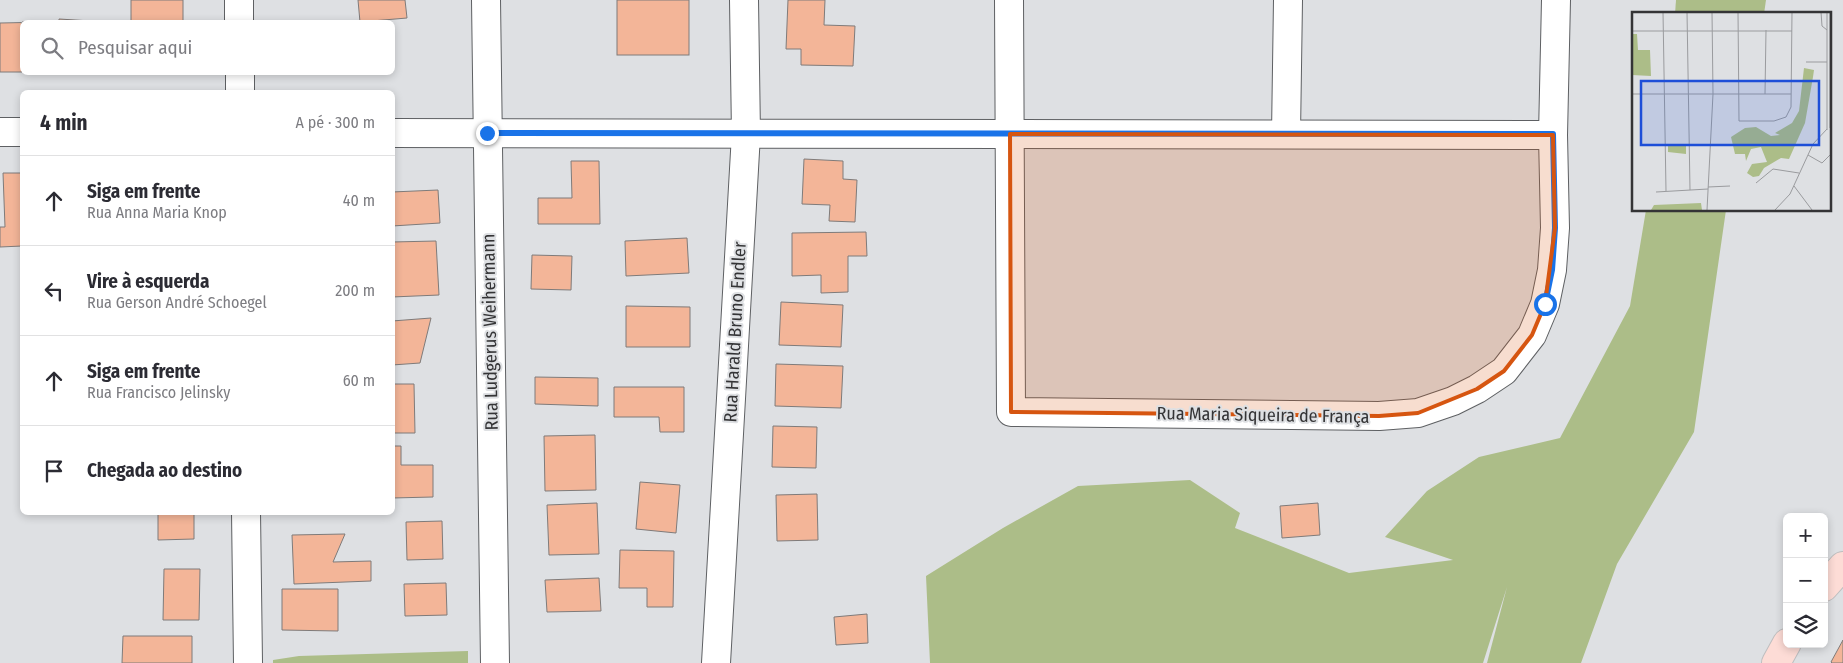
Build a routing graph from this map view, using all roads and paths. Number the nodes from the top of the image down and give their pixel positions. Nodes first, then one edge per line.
1 (239, 0) edge
2 (486, 0) edge
3 (744, 0) edge
4 (1010, 0) edge
5 (1288, 0) edge
6 (1556, 0) edge
7 (239, 20) edge
8 (240, 75) edge
9 (240, 90) edge
10 (0, 132) edge
11 (20, 132) edge
12 (395, 133) edge
13 (487, 133) junction
14 (746, 134) junction
15 (1010, 134) junction
16 (1286, 134) junction
17 (1553, 134) junction
18 (246, 515) edge
19 (1843, 566) edge
20 (1828, 583) edge
21 (1784, 648) edge
22 (248, 663) edge
23 (494, 663) edge
24 (716, 663) edge
25 (1776, 663) edge

1 - 7 street
2 - 13 street, Rua Ludgerus Weihermann
3 - 14 street, Rua Harald Bruno Endler
4 - 15 street
5 - 16 street
6 - 17 street, Rua Maria Siqueira de França
8 - 9 street
10 - 11 street
12 - 13 street
13 - 14 street
13 - 23 street, Rua Ludgerus Weihermann
14 - 15 street
14 - 24 street, Rua Harald Bruno Endler
15 - 16 street
15 - 17 street, Rua Maria Siqueira de França
16 - 17 street
18 - 22 street
19 - 20 main road
21 - 25 main road

